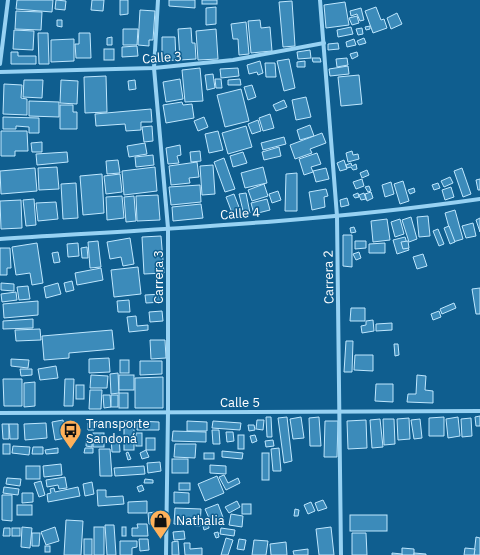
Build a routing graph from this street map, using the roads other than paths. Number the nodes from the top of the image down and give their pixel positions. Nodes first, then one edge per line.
1 (8, 0) edge
2 (158, 0) edge
3 (320, 0) edge
4 (324, 43) junction
5 (0, 64) edge
6 (154, 68) junction
7 (0, 72) edge
8 (480, 199) edge
9 (337, 216) junction
10 (168, 228) junction
11 (0, 239) edge
12 (480, 410) edge
13 (340, 411) junction
14 (168, 412) junction
15 (0, 413) edge
16 (166, 555) edge
17 (341, 555) edge

1 - 5 street
2 - 6 street, Carrera 3
3 - 4 street, Carrera 2
4 - 6 street, Calle 3
4 - 9 street, Carrera 2
6 - 7 street, Calle 3
6 - 10 street, Carrera 3
8 - 9 street, Calle 4
9 - 10 street, Calle 4
9 - 13 street, Carrera 2
10 - 11 street, Calle 4
10 - 14 street, Carrera 3
12 - 13 street, Calle 5
13 - 14 street, Calle 5
13 - 17 street, Carrera 2
14 - 15 street, Calle 5
14 - 16 street, Carrera 3

